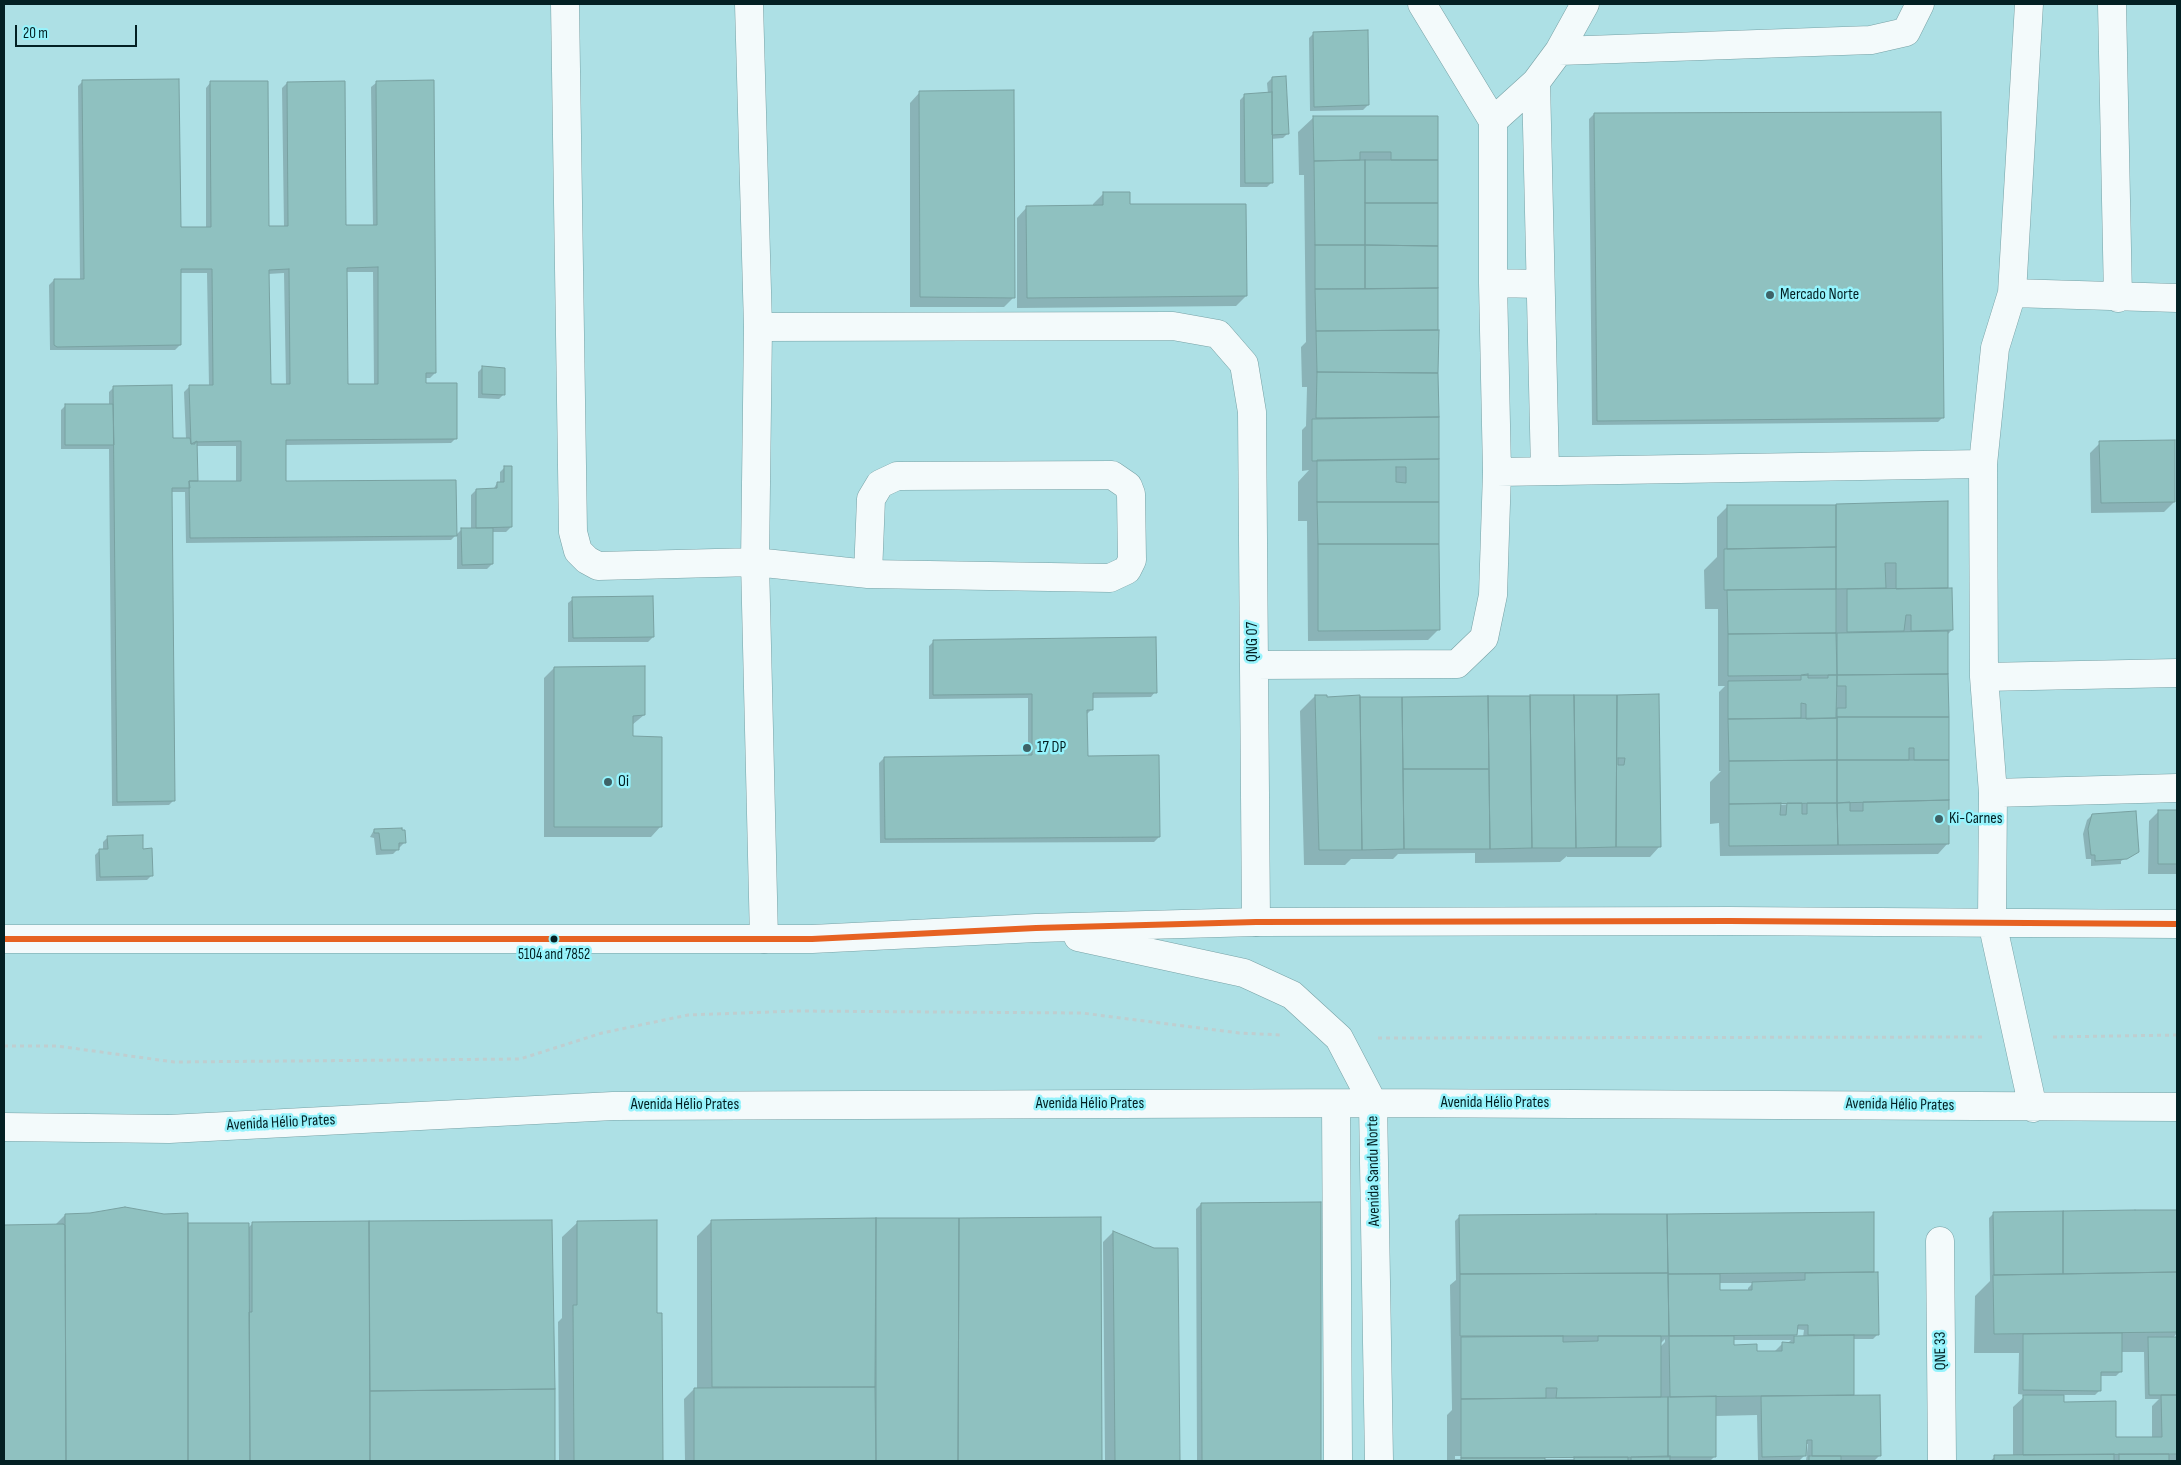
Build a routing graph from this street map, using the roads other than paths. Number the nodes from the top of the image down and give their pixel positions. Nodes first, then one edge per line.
1 (565, 4) edge
2 (748, 4) edge
3 (1422, 4) edge
4 (1585, 4) edge
5 (1920, 4) edge
6 (2028, 4) edge
7 (2112, 4) edge
8 (1559, 51) junction
9 (1536, 82) junction
10 (1493, 121) junction
11 (1493, 282) junction
12 (1540, 284) junction
13 (2012, 293) junction
14 (2118, 298) junction
15 (2177, 298) edge
16 (758, 327) junction
17 (1983, 464) junction
18 (1545, 471) junction
19 (1496, 472) junction
20 (755, 562) junction
21 (868, 574) junction
22 (1254, 665) junction
23 (2177, 673) edge
24 (1984, 677) junction
25 (2177, 788) edge
26 (1993, 793) junction
27 (1256, 922) junction
28 (1992, 922) junction
29 (2177, 924) edge
30 (1036, 928) junction
31 (4, 939) edge
32 (764, 939) junction
33 (1373, 1103) junction
34 (1336, 1104) junction
35 (2177, 1107) edge
36 (2034, 1108) junction
37 (4, 1127) edge
38 (1940, 1241) dead end
39 (1338, 1461) edge
40 (1379, 1461) edge
41 (1942, 1461) edge

1 - 20 main road
2 - 16 main road
3 - 10 main road
4 - 8 main road
5 - 8 main road
6 - 13 main road
7 - 14 main road
8 - 9 main road
9 - 10 main road
9 - 12 main road
10 - 11 main road
11 - 12 main road
11 - 19 main road
12 - 18 main road
13 - 14 main road
13 - 17 main road
14 - 15 main road
16 - 20 main road
16 - 22 main road, QNG 07
17 - 18 main road
17 - 24 main road
18 - 19 main road
19 - 22 main road
20 - 21 main road
20 - 32 main road
21 - 21 main road
22 - 27 main road, QNG 07
23 - 24 main road
24 - 26 main road
25 - 26 main road
26 - 28 main road
27 - 28 main road
27 - 30 main road
28 - 29 main road
28 - 36 main road
30 - 32 main road
30 - 33 main road, Avenida Sandu Norte
31 - 32 main road
33 - 34 main road, Avenida Hélio Prates
33 - 36 main road, Avenida Hélio Prates
33 - 40 main road, Avenida Sandu Norte
34 - 37 main road, Avenida Hélio Prates
34 - 39 main road
35 - 36 main road, Avenida Hélio Prates
38 - 41 main road, QNE 33

